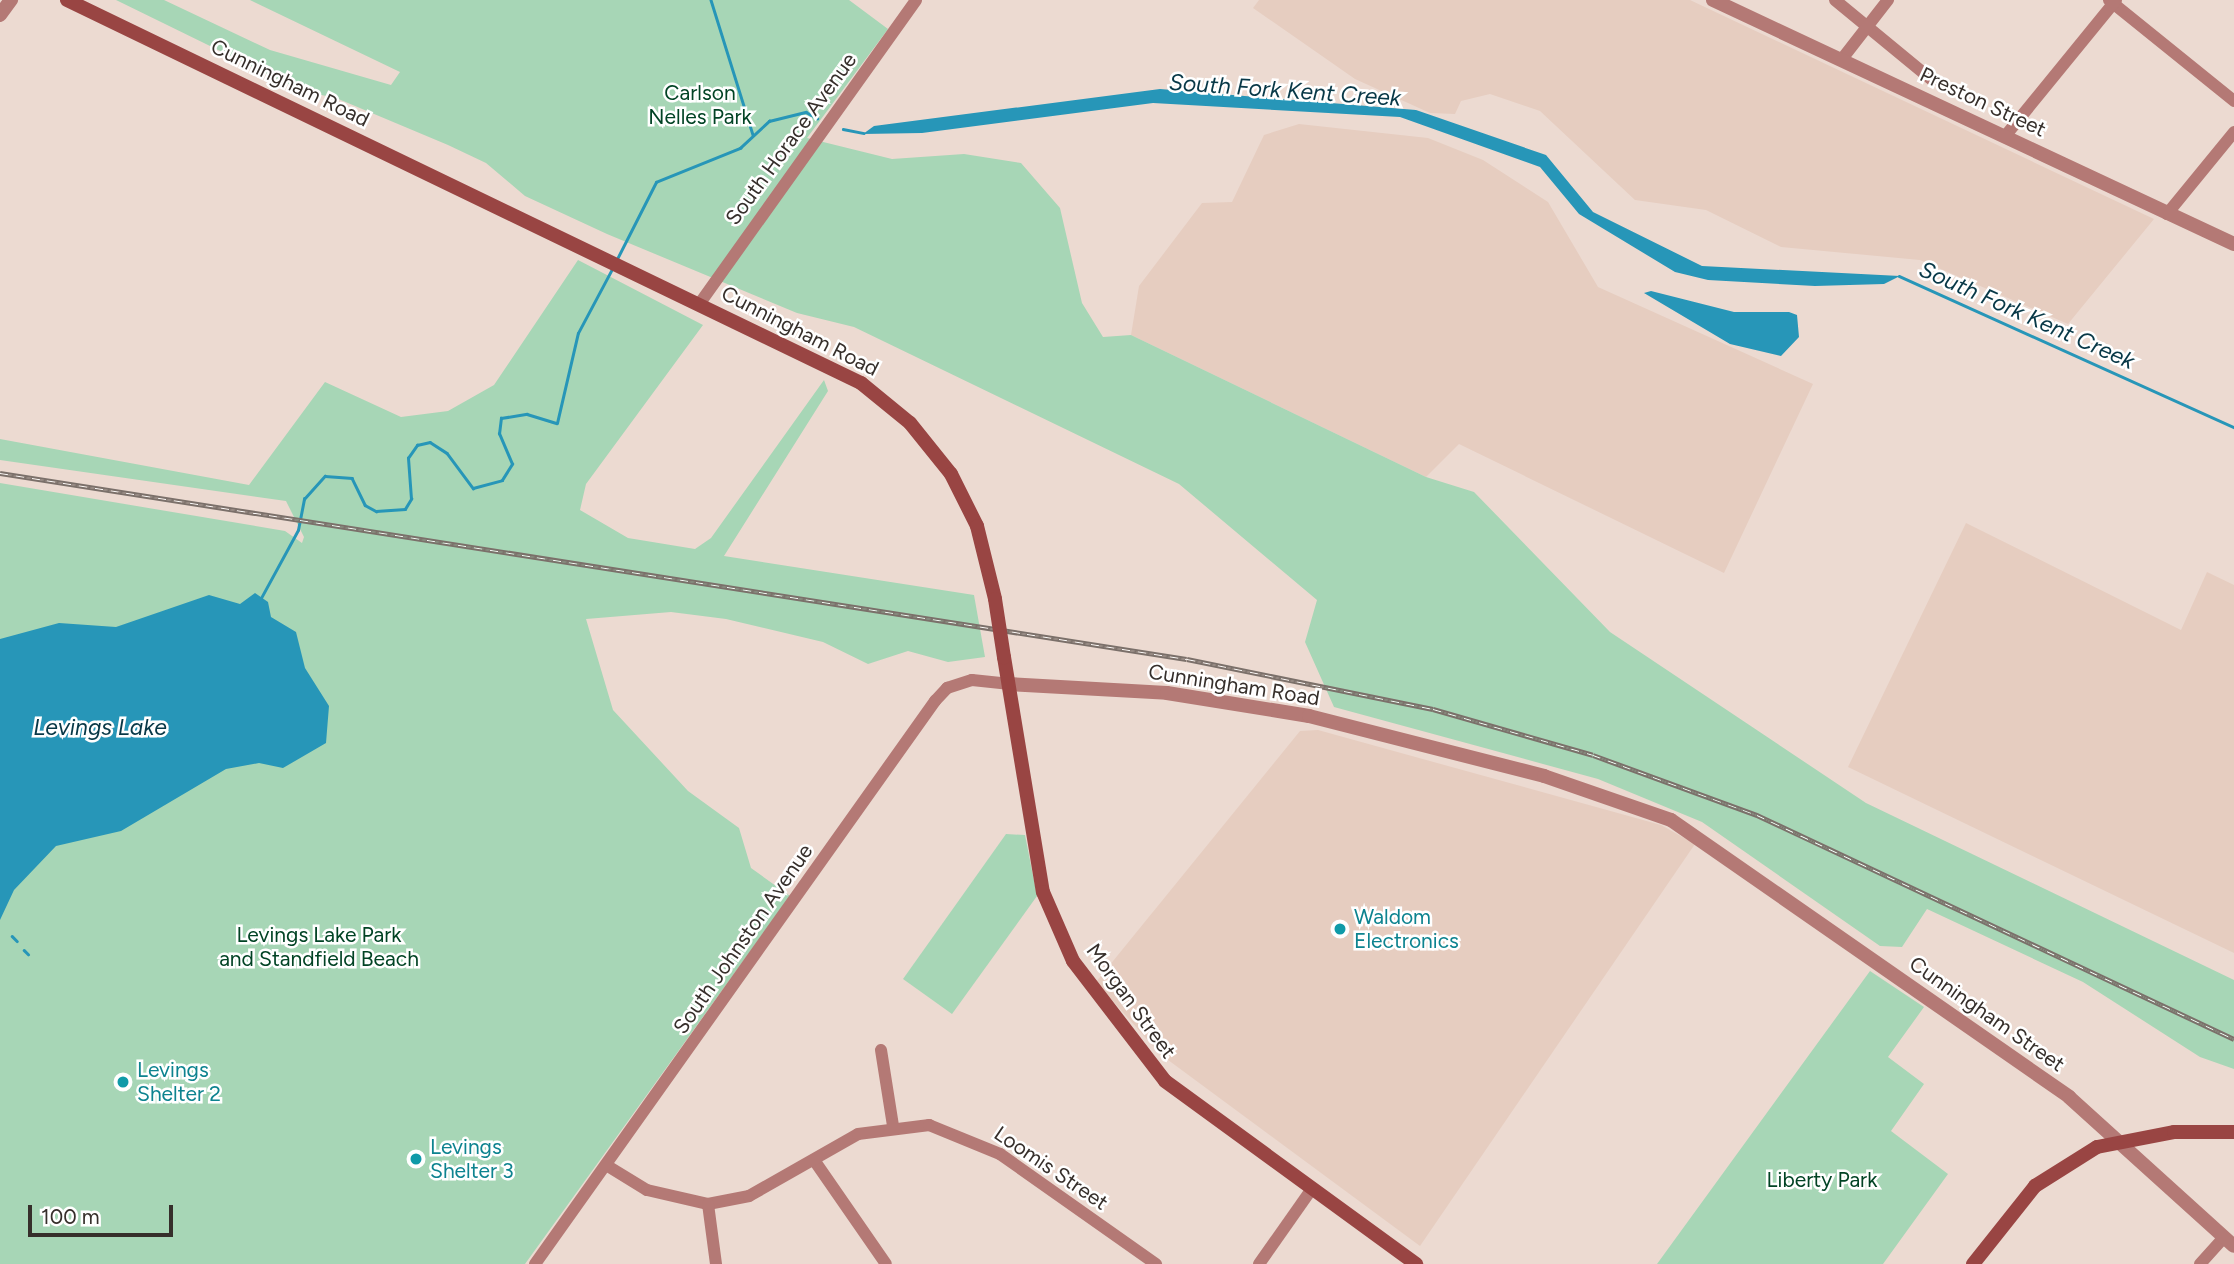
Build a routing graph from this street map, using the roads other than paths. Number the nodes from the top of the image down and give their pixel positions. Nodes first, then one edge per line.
1 (10, 0) edge
2 (67, 0) edge
3 (916, 0) edge
4 (1713, 0) edge
5 (1835, 0) edge
6 (1888, 0) edge
7 (2113, 1) edge
8 (0, 15) edge
9 (1867, 26) junction
10 (1842, 59) junction
11 (1931, 80) dead end
12 (2234, 101) edge
13 (2234, 132) edge
14 (2006, 135) junction
15 (2167, 214) junction
16 (2234, 244) edge
17 (700, 303) junction
18 (1008, 684) junction
19 (1699, 836) joint
20 (881, 1050) dead end
21 (893, 1126) junction
22 (2234, 1132) edge
23 (2120, 1142) junction
24 (814, 1160) junction
25 (606, 1165) junction
26 (1311, 1190) junction
27 (708, 1204) junction
28 (2229, 1242) edge
29 (1979, 1262) edge
30 (535, 1264) edge
31 (716, 1264) edge
32 (886, 1264) edge
33 (1156, 1264) edge
34 (1259, 1264) edge
35 (1416, 1264) edge
36 (2200, 1264) edge

1 - 8 street
2 - 17 main road, Cunningham Road
3 - 17 street, South Horace Avenue
4 - 10 street, Preston Street
5 - 9 street
6 - 9 street
7 - 12 street
7 - 14 street
9 - 10 street
9 - 11 street
10 - 14 street, Preston Street
13 - 15 street
14 - 15 street, Preston Street
15 - 16 street, Preston Street
17 - 18 main road, Cunningham Road, bridge
18 - 19 street, Cunningham Road
18 - 25 street, South Johnston Avenue
18 - 26 main road, Morgan Street
19 - 23 street, Cunningham Street
20 - 21 street
21 - 24 street, Loomis Street
21 - 33 street, Loomis Street
22 - 23 main road
23 - 28 street, Cunningham Street
23 - 29 main road
24 - 27 street, Loomis Street
24 - 32 street
25 - 27 street, Loomis Street
25 - 30 street, South Johnston Avenue
26 - 34 street
26 - 35 main road, Morgan Street
27 - 31 street
28 - 36 street

